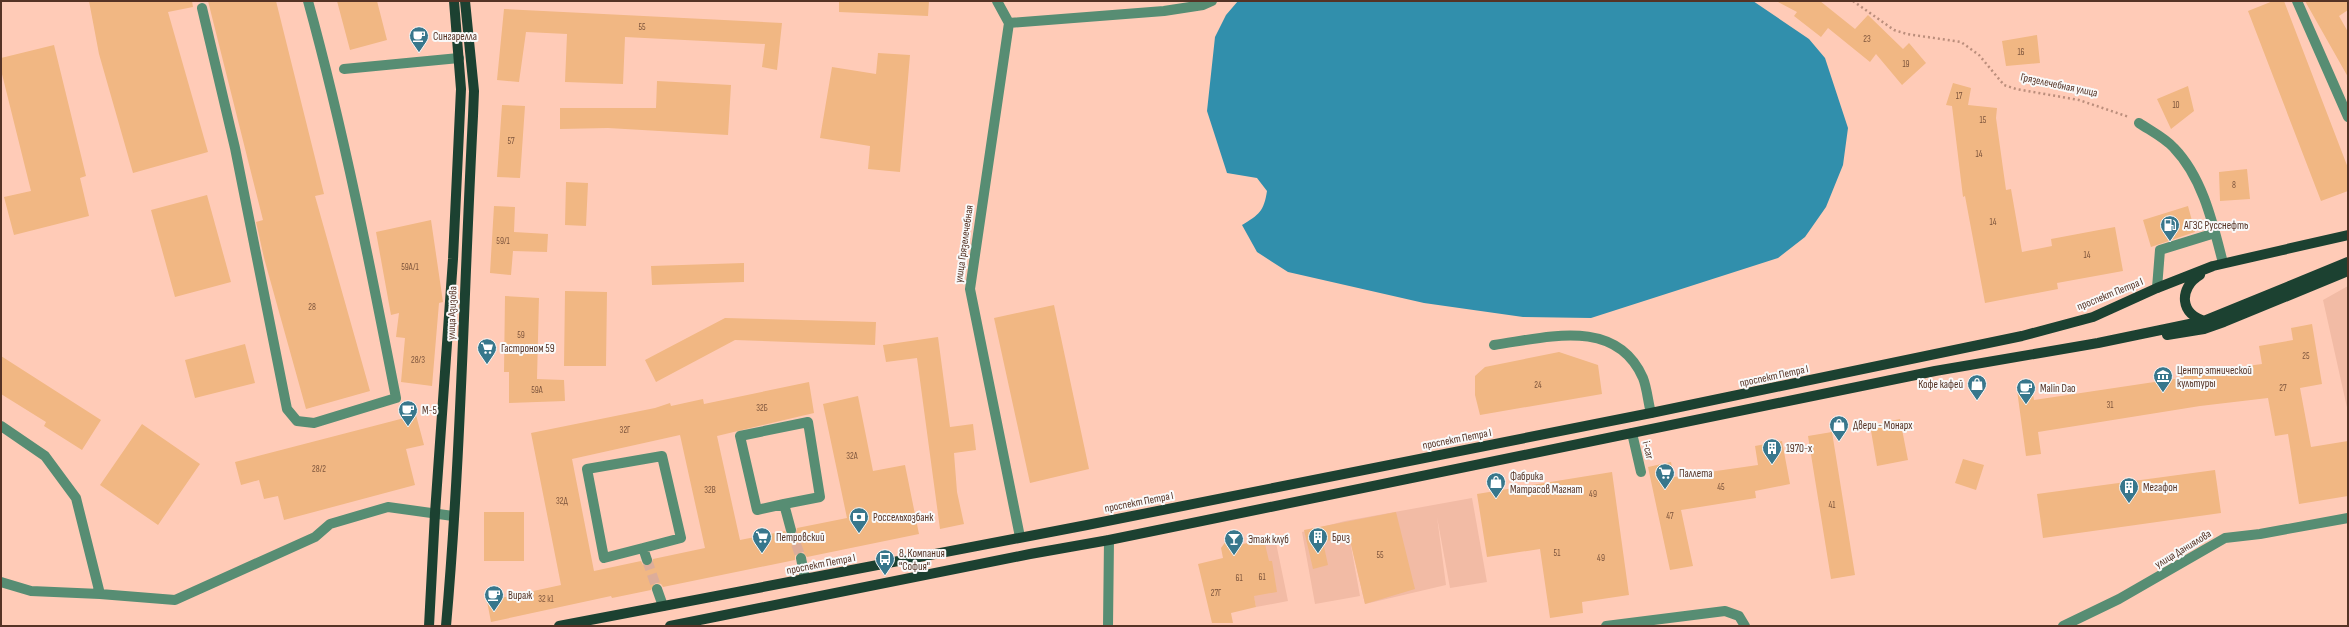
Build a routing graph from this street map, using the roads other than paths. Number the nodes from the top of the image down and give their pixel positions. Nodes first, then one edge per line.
1 (308, 1) edge
2 (454, 1) edge
3 (465, 1) edge
4 (997, 1) edge
5 (1212, 1) edge
6 (2297, 1) edge
7 (202, 8) dead end
8 (1009, 23) junction
9 (459, 58) junction
10 (344, 69) dead end
11 (2348, 117) edge
12 (2139, 123) road end
13 (2215, 233) junction
14 (2348, 235) edge
15 (2348, 262) edge
16 (2223, 263) junction
17 (2213, 266) junction
18 (2348, 271) edge
19 (2157, 288) junction
20 (2204, 321) junction
21 (2224, 322) junction
22 (2098, 343) junction
23 (1494, 346) dead end
24 (1651, 413) junction
25 (1, 426) edge
26 (1632, 433) junction
27 (1641, 472) dead end
28 (784, 504) junction
29 (434, 513) junction
30 (453, 516) junction
31 (2348, 518) edge
32 (791, 530) tunnel mouth
33 (1020, 537) junction
34 (1109, 540) junction
35 (643, 548) junction
36 (801, 558) tunnel mouth
37 (647, 560) tunnel mouth
38 (805, 579) junction
39 (1, 582) edge
40 (657, 589) tunnel mouth
41 (100, 594) junction
42 (663, 606) junction
43 (429, 626) edge
44 (446, 626) edge
45 (559, 626) edge
46 (670, 626) edge
47 (1108, 626) edge
48 (1606, 626) edge
49 (1744, 626) edge
50 (2063, 626) edge

1 - 7 street
2 - 9 main road, улица Азизова
3 - 30 main road, улица Азизова
4 - 8 street
5 - 8 street
6 - 11 street
8 - 33 street, улица Грязелечебная
9 - 10 street
9 - 29 main road, улица Азизова
12 - 13 street
13 - 16 street
13 - 19 street
14 - 16 main road, проспект Петра I
15 - 20 main road
16 - 17 main road, проспект Петра I
17 - 19 main road, проспект Петра I
17 - 20 main road
18 - 21 main road
19 - 24 main road, проспект Петра I
20 - 21 main road
20 - 22 main road
21 - 22 main road
22 - 26 main road
23 - 24 street
24 - 33 main road, проспект Петра I
25 - 41 street
26 - 27 street, i-car
26 - 34 main road
28 - 28 street
28 - 32 street
29 - 30 street
29 - 41 street
29 - 43 main road, улица Азизова
30 - 44 main road, улица Азизова
31 - 50 street, улица Даниялова
33 - 38 main road, проспект Петра I
34 - 46 main road
34 - 47 street
35 - 35 street
35 - 37 street
36 - 38 street
38 - 42 main road, проспект Петра I
39 - 41 street
40 - 42 street
42 - 45 main road, проспект Петра I
48 - 49 street

